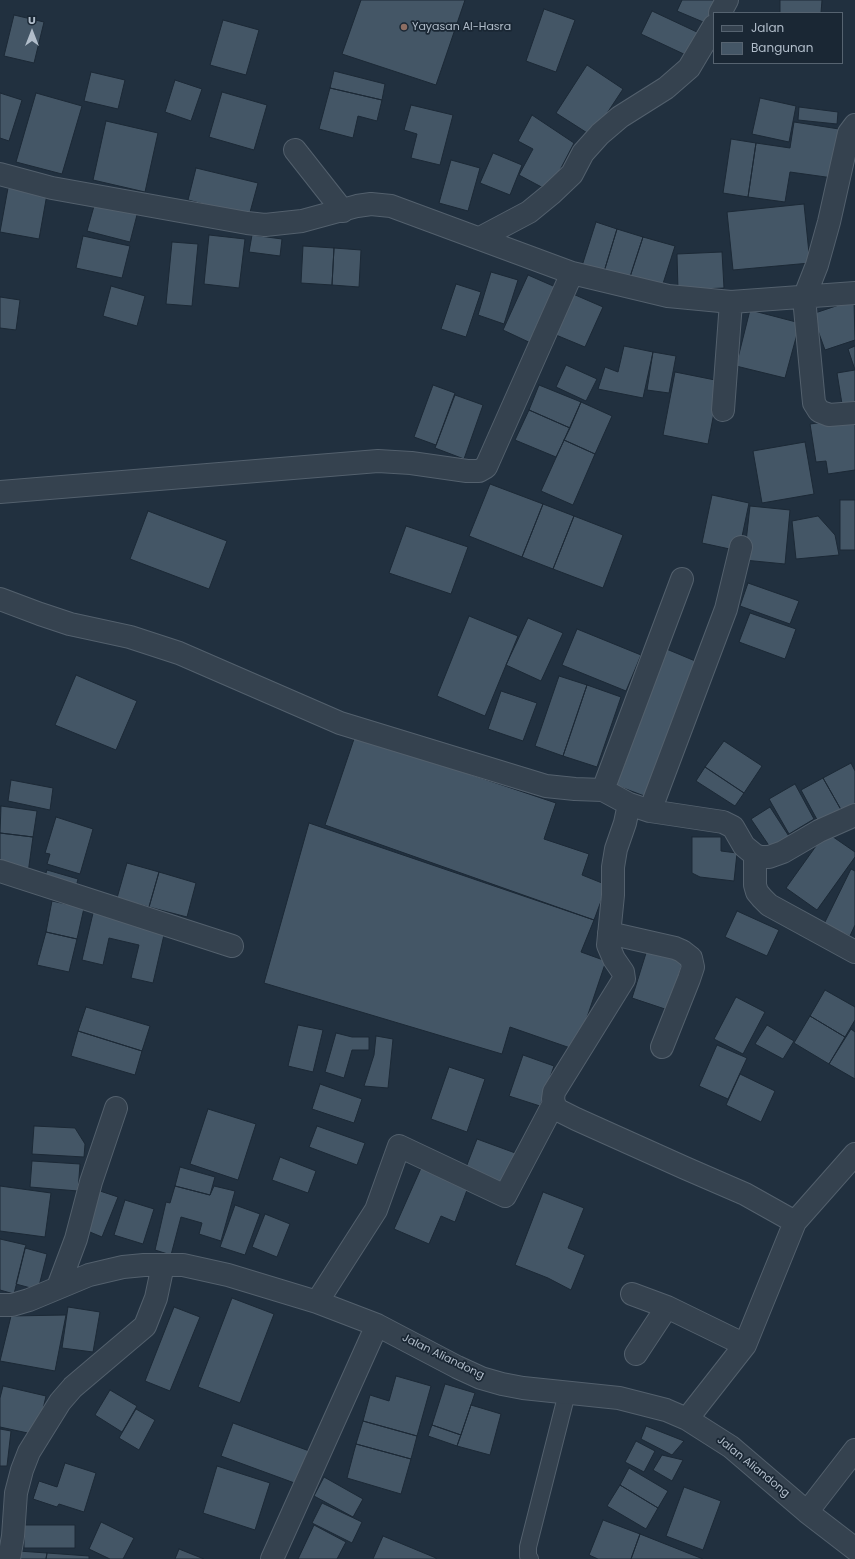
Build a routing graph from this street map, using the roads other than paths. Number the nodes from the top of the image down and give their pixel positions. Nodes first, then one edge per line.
1 (727, 0) edge
2 (721, 12) edge
3 (713, 28) edge
4 (855, 125) edge
5 (295, 150) dead end
6 (0, 174) edge
7 (343, 211) junction
8 (480, 238) junction
9 (572, 273) junction
10 (855, 293) edge
11 (804, 298) junction
12 (731, 302) junction
13 (723, 410) dead end
14 (855, 413) edge
15 (0, 492) edge
16 (740, 547) dead end
17 (682, 580) dead end
18 (0, 598) edge
19 (603, 790) junction
20 (629, 804) junction
21 (650, 811) junction
22 (855, 815) edge
23 (755, 855) junction
24 (0, 871) edge
25 (609, 933) junction
26 (232, 946) dead end
27 (855, 952) edge
28 (662, 1047) dead end
29 (554, 1104) junction
30 (116, 1108) dead end
31 (855, 1154) edge
32 (794, 1222) junction
33 (163, 1265) junction
34 (58, 1287) junction
35 (632, 1294) dead end
36 (317, 1302) junction
37 (0, 1305) edge
38 (667, 1307) junction
39 (377, 1325) junction
40 (745, 1345) junction
41 (636, 1354) dead end
42 (567, 1393) junction
43 (687, 1419) junction
44 (855, 1450) edge
45 (807, 1512) junction
46 (7, 1536) edge
47 (855, 1549) edge
48 (9, 1559) edge
49 (272, 1559) edge
50 (530, 1559) edge

1 - 2 street
3 - 8 street
4 - 11 street
5 - 7 street
6 - 7 street
7 - 8 street
8 - 9 street
9 - 12 street
9 - 15 street
10 - 11 street
11 - 12 street
11 - 14 street
12 - 13 street
16 - 21 street
17 - 19 street
18 - 19 street
19 - 20 street
20 - 21 street
20 - 25 street
21 - 23 street
22 - 23 street
23 - 27 street
24 - 26 street
25 - 28 street
25 - 29 street
29 - 32 street
29 - 36 street
30 - 34 street
31 - 32 street
32 - 40 street
33 - 34 street, Jalan Aliandong
33 - 36 street, Jalan Aliandong
33 - 46 street
34 - 37 street, Jalan Aliandong
35 - 38 street
36 - 39 street, Jalan Aliandong
38 - 40 street
38 - 41 street
39 - 42 street, Jalan Aliandong
39 - 49 street
40 - 43 street
42 - 43 street, Jalan Aliandong
42 - 50 lane
43 - 45 street, Jalan Aliandong
44 - 45 street
45 - 47 street, Jalan Aliandong
46 - 48 street

